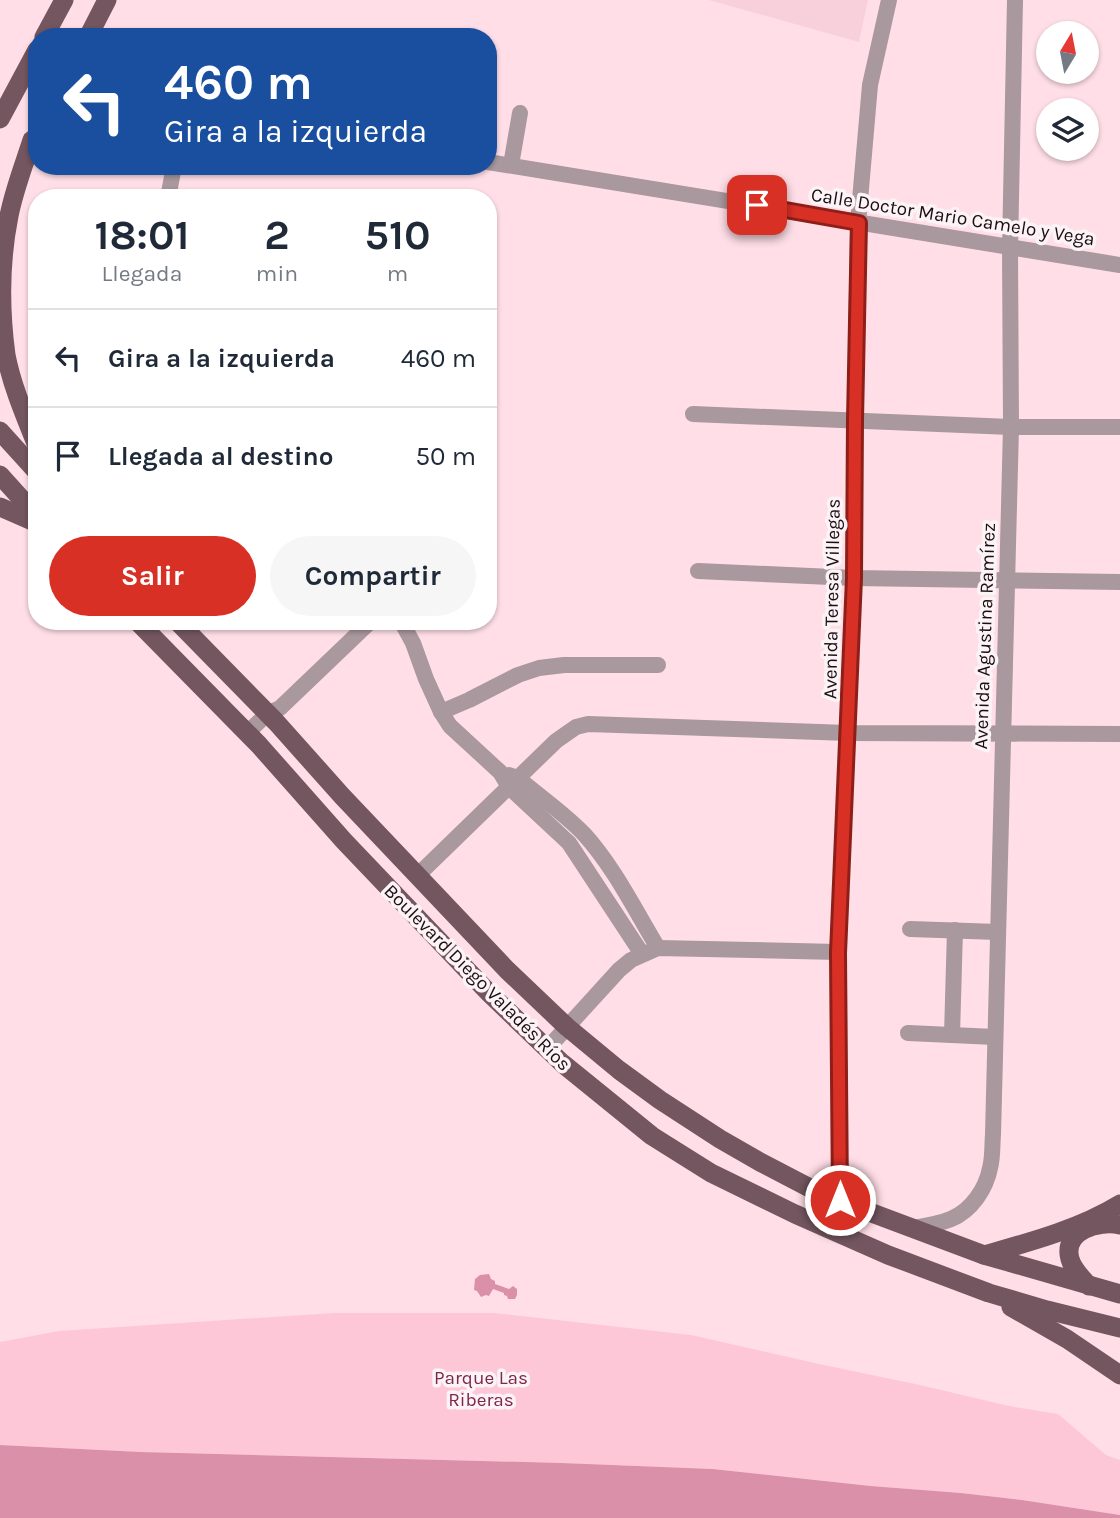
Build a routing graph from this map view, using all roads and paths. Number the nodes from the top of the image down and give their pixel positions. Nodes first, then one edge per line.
1 (64, 0) edge
2 (107, 0) edge
3 (889, 0) edge
4 (1015, 0) edge
5 (49, 28) edge
6 (93, 28) edge
7 (28, 67) edge
8 (520, 113) dead end
9 (0, 119) edge
10 (28, 145) edge
11 (28, 154) edge
12 (497, 163) edge
13 (511, 165) junction
14 (0, 194) edge
15 (859, 223) junction
16 (1010, 248) junction
17 (1120, 265) edge
18 (693, 414) dead end
19 (855, 420) junction
20 (28, 422) edge
21 (1011, 427) junction
22 (1120, 427) edge
23 (0, 431) edge
24 (28, 462) edge
25 (0, 475) edge
26 (28, 506) edge
27 (0, 507) edge
28 (28, 519) edge
29 (698, 571) dead end
30 (854, 578) junction
31 (1007, 580) junction
32 (1120, 582) edge
33 (146, 630) edge
34 (186, 630) edge
35 (362, 630) edge
36 (406, 630) edge
37 (658, 665) dead end
38 (441, 712) junction
39 (275, 714) junction
40 (1002, 732) junction
41 (848, 733) junction
42 (1120, 734) edge
43 (253, 739) junction
44 (513, 783) junction
45 (418, 875) junction
46 (910, 929) dead end
47 (955, 930) junction
48 (998, 932) junction
49 (650, 951) junction
50 (838, 953) junction
51 (567, 1027) junction
52 (908, 1033) dead end
53 (952, 1035) junction
54 (995, 1037) junction
55 (547, 1049) junction
56 (840, 1200) junction
57 (1120, 1204) edge
58 (1120, 1225) edge
59 (914, 1228) junction
60 (984, 1255) junction
61 (1090, 1287) junction
62 (989, 1293) junction
63 (1120, 1294) edge
64 (1120, 1328) edge
65 (1120, 1375) edge

1 - 5 main road
2 - 6 main road
3 - 15 street, Avenida Teresa Villegas
4 - 16 street, Avenida Agustina Ramírez
7 - 9 main road
8 - 13 street
10 - 14 main road
11 - 20 main road
12 - 13 street, Calle Doctor Mario Camelo y Vega
13 - 15 street, Calle Doctor Mario Camelo y Vega
15 - 16 street, Calle Doctor Mario Camelo y Vega
15 - 19 street, Avenida Teresa Villegas
16 - 17 street, Calle Doctor Mario Camelo y Vega
16 - 21 street, Avenida Agustina Ramírez
18 - 19 street
19 - 21 street
19 - 30 street, Avenida Teresa Villegas
21 - 22 street
21 - 31 street, Avenida Agustina Ramírez
23 - 24 main road
25 - 26 main road
27 - 28 main road
29 - 30 street
30 - 31 street
30 - 41 street, Avenida Teresa Villegas
31 - 32 street
31 - 40 street, Avenida Agustina Ramírez
33 - 43 main road, Boulevard Diego Valadés Ríos
34 - 39 main road, Boulevard Diego Valadés Ríos
35 - 39 street
36 - 38 street
37 - 38 street
38 - 44 street
39 - 43 street
39 - 45 main road, Boulevard Diego Valadés Ríos
40 - 41 street
40 - 42 street
40 - 48 street, Avenida Agustina Ramírez
41 - 44 street
41 - 50 street, Avenida Teresa Villegas
43 - 55 main road, Boulevard Diego Valadés Ríos
44 - 45 street
44 - 49 street
45 - 51 main road, Boulevard Diego Valadés Ríos
46 - 47 street
47 - 48 street
47 - 53 street
48 - 54 street, Avenida Agustina Ramírez
49 - 50 street
49 - 51 street
50 - 56 street, Avenida Teresa Villegas
51 - 55 street
51 - 56 main road, Boulevard Diego Valadés Ríos
52 - 53 street
53 - 54 street
54 - 59 street, Avenida Agustina Ramírez
55 - 62 main road, Boulevard Diego Valadés Ríos
56 - 59 main road, Boulevard Diego Valadés Ríos
57 - 60 main road
58 - 61 main road
59 - 60 main road, Boulevard Diego Valadés Ríos
60 - 61 main road, Boulevard Diego Valadés Ríos
61 - 63 main road, Boulevard Diego Valadés Ríos
62 - 64 main road, Boulevard Diego Valadés Ríos
62 - 65 main road

